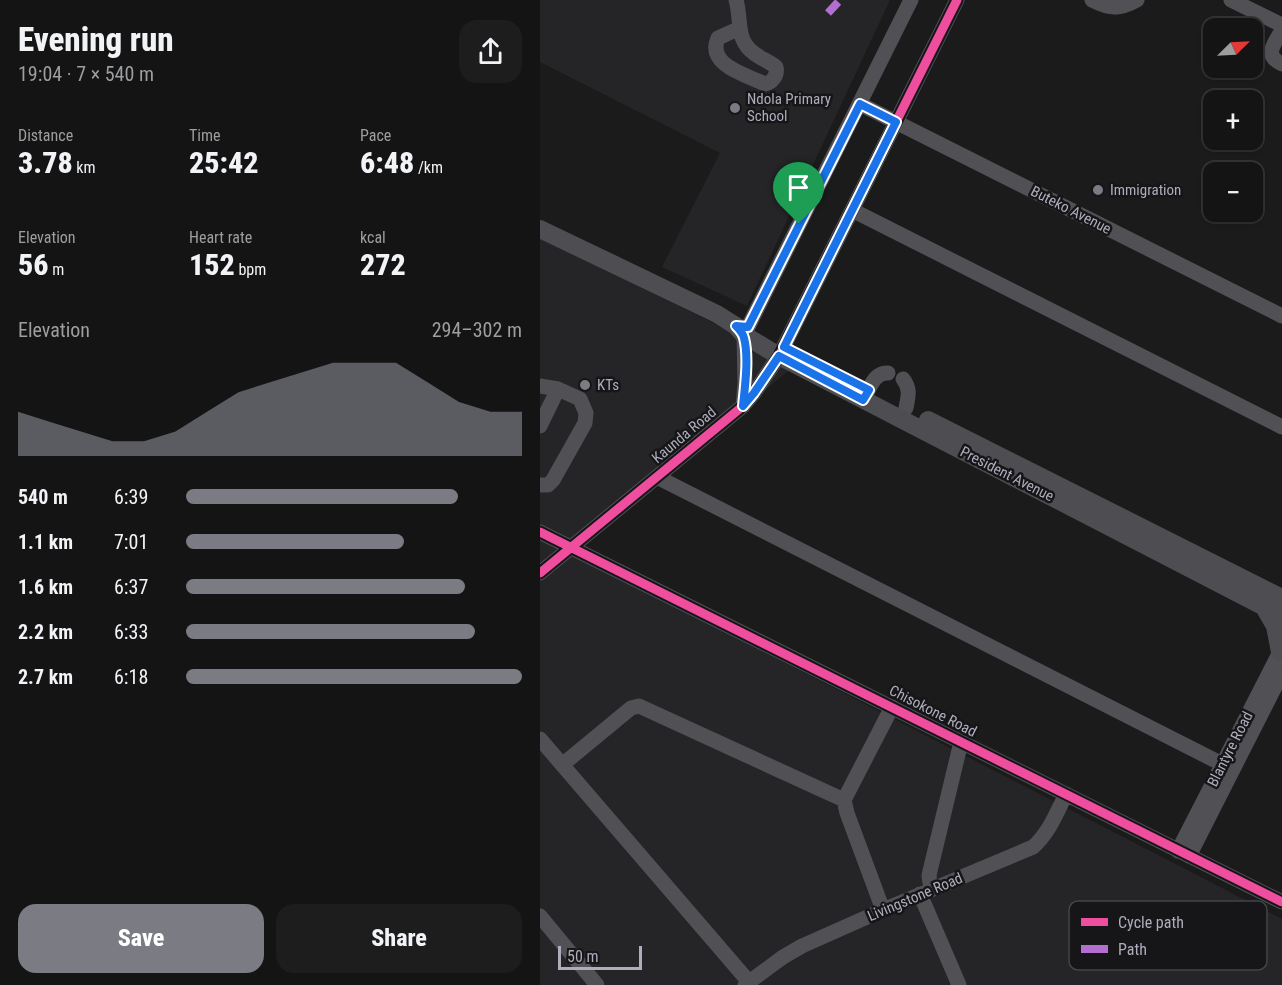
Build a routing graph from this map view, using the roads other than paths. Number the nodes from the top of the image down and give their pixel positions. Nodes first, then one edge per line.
1 (736, 0) edge
2 (911, 0) edge
3 (957, 0) edge
4 (1092, 0) edge
5 (1137, 0) edge
6 (1231, 0) edge
7 (1282, 25) edge
8 (740, 28) dead end
9 (1282, 30) edge
10 (1282, 64) edge
11 (860, 104) junction
12 (896, 122) junction
13 (852, 210) junction
14 (540, 229) edge
15 (1282, 316) edge
16 (743, 329) junction
17 (781, 352) junction
18 (888, 373) dead end
19 (903, 379) dead end
20 (540, 386) edge
21 (558, 389) junction
22 (866, 395) junction
23 (743, 406) junction
24 (906, 408) junction
25 (540, 426) edge
26 (1282, 427) edge
27 (657, 477) junction
28 (540, 485) edge
29 (540, 532) edge
30 (571, 546) junction
31 (540, 573) edge
32 (1276, 598) edge
33 (1282, 616) edge
34 (1281, 650) edge
35 (1282, 673) edge
36 (892, 706) junction
37 (540, 739) edge
38 (962, 742) junction
39 (1222, 764) junction
40 (562, 765) junction
41 (1066, 794) junction
42 (844, 800) junction
43 (1183, 853) junction
44 (926, 892) junction
45 (1282, 902) edge
46 (883, 910) junction
47 (540, 916) edge
48 (747, 984) edge
49 (597, 985) edge
50 (959, 985) edge

1 - 8 street
2 - 11 street
3 - 12 street, Kaunda Road
4 - 5 street
6 - 7 street
9 - 10 street
11 - 12 street, Buteko Avenue
11 - 16 street
12 - 13 street, Kaunda Road
12 - 15 street, Buteko Avenue
13 - 17 street, Kaunda Road
13 - 26 street
14 - 16 main road, President Avenue
16 - 17 main road, President Avenue
16 - 23 street
17 - 22 main road, President Avenue
17 - 23 street, Kaunda Road
18 - 22 street
19 - 24 street
20 - 21 street
21 - 25 street
21 - 28 street
22 - 24 main road, President Avenue
22 - 32 main road, President Avenue
23 - 27 street, Kaunda Road
24 - 32 main road, President Avenue
27 - 30 street, Kaunda Road
27 - 39 street
29 - 30 street, Chisokone Road
30 - 31 street, Kaunda Road
30 - 36 street, Chisokone Road
32 - 33 main road, President Avenue
32 - 34 main road
34 - 39 street, Blantyre Road
35 - 43 street, Blantyre Road
36 - 38 street, Chisokone Road
36 - 42 street
37 - 40 street
38 - 41 street, Chisokone Road
38 - 44 street
39 - 43 street, Blantyre Road
40 - 42 street
40 - 48 street
41 - 43 street, Chisokone Road
41 - 44 street, Livingstone Road
42 - 46 street
43 - 45 street, Chisokone Road
44 - 46 street, Livingstone Road
44 - 50 street
46 - 48 street, Livingstone Road
47 - 49 street

